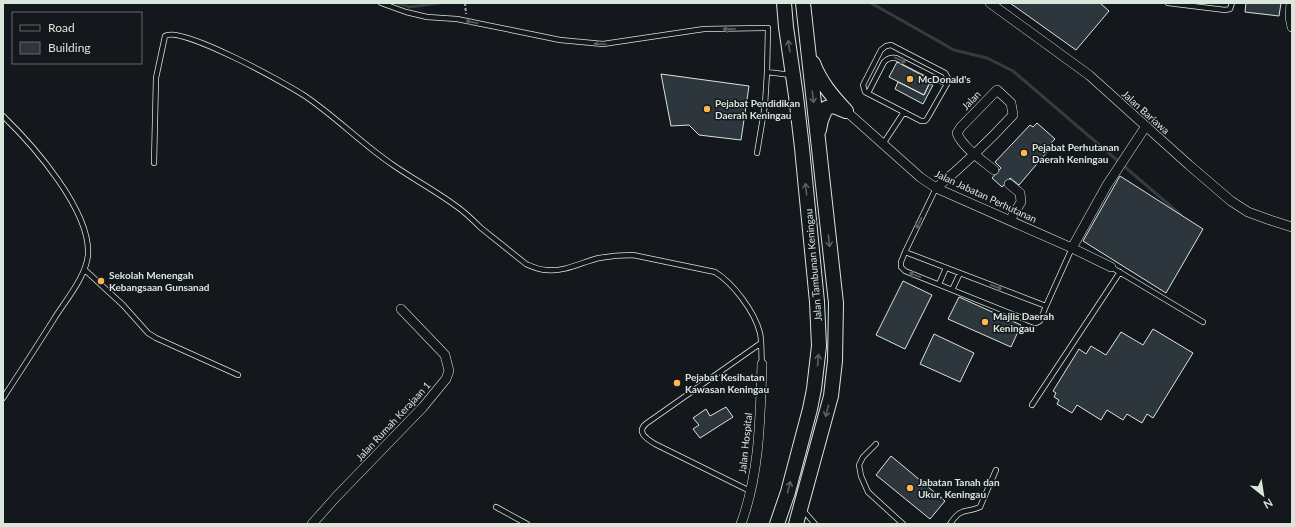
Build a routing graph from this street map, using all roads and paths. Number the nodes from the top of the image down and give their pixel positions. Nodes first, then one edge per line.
1 (381, 3) edge
2 (784, 3) edge
3 (803, 3) edge
4 (990, 3) edge
5 (1168, 3) edge
6 (1232, 3) edge
7 (1291, 3) edge
8 (1292, 26) edge
9 (806, 38) junction
10 (767, 72) junction
11 (793, 76) junction
12 (946, 84) junction
13 (868, 93) junction
14 (846, 111) junction
15 (904, 112) junction
16 (3, 116) edge
17 (1146, 126) junction
18 (818, 141) junction
19 (883, 144) junction
20 (757, 153) dead end
21 (976, 154) junction
22 (154, 163) dead end
23 (994, 170) dead end
24 (1009, 184) dead end
25 (936, 188) junction
26 (1010, 220) junction
27 (1292, 227) edge
28 (1072, 248) junction
29 (905, 252) junction
30 (1111, 267) joint
31 (946, 268) junction
32 (85, 270) junction
33 (1120, 272) junction
34 (960, 273) junction
35 (939, 284) junction
36 (952, 290) junction
37 (1046, 306) junction
38 (402, 309) dead end
39 (1203, 322) dead end
40 (761, 343) junction
41 (762, 364) joint
42 (238, 375) dead end
43 (3, 398) edge
44 (1032, 405) dead end
45 (876, 444) dead end
46 (996, 470) dead end
47 (750, 491) junction
48 (496, 507) dead end
49 (801, 508) junction
50 (312, 524) edge
51 (527, 524) edge
52 (741, 524) edge
53 (777, 524) edge
54 (796, 524) edge
55 (815, 524) edge
56 (903, 524) edge
57 (950, 524) edge

10 -> 1 lane
11 -> 2 main road, Jalan Tambunan Keningau
3 - 9 main road, Jalan Tambunan Keningau
4 - 17 street, Jalan Bariawa
5 - 6 lane
7 - 8 street
9 - 14 main road
9 -> 18 main road, Jalan Tambunan Keningau
10 - 11 lane
10 - 20 lane
53 -> 11 main road, Jalan Tambunan Keningau
13 -> 12 lane
12 - 13 lane
12 - 15 lane
13 - 15 lane
14 - 18 main road
14 - 19 street, Jalan Jabatan Perhutanan
15 - 19 lane
16 - 32 lane
17 - 27 street, Jalan Bariawa
17 - 28 street
18 -> 49 main road, Jalan Tambunan Keningau
19 - 25 street, Jalan Jabatan Perhutanan
21 - 21 street, Jalan
21 - 23 street
21 - 25 street, Jalan
22 - 40 lane
24 - 26 street
25 - 26 street, Jalan Jabatan Perhutanan
25 -> 29 lane
26 - 28 street, Jalan Jabatan Perhutanan
28 - 30 street, Jalan Jabatan Perhutanan
28 - 37 lane
29 - 31 lane
35 -> 29 lane
30 - 33 lane
31 - 34 lane
31 - 35 lane
32 - 42 lane
32 - 43 lane
33 - 39 lane
33 - 44 lane
34 - 36 lane
34 -> 37 lane
35 - 36 lane
36 - 37 lane
38 - 50 street, Jalan Rumah Kerajaan 1
40 - 41 lane
40 - 47 lane
41 - 47 street, Jalan Hospital
45 - 56 lane
46 - 57 lane
47 - 52 street, Jalan Hospital
48 - 51 lane
49 - 54 main road, Jalan Tambunan Keningau
49 - 55 lane

